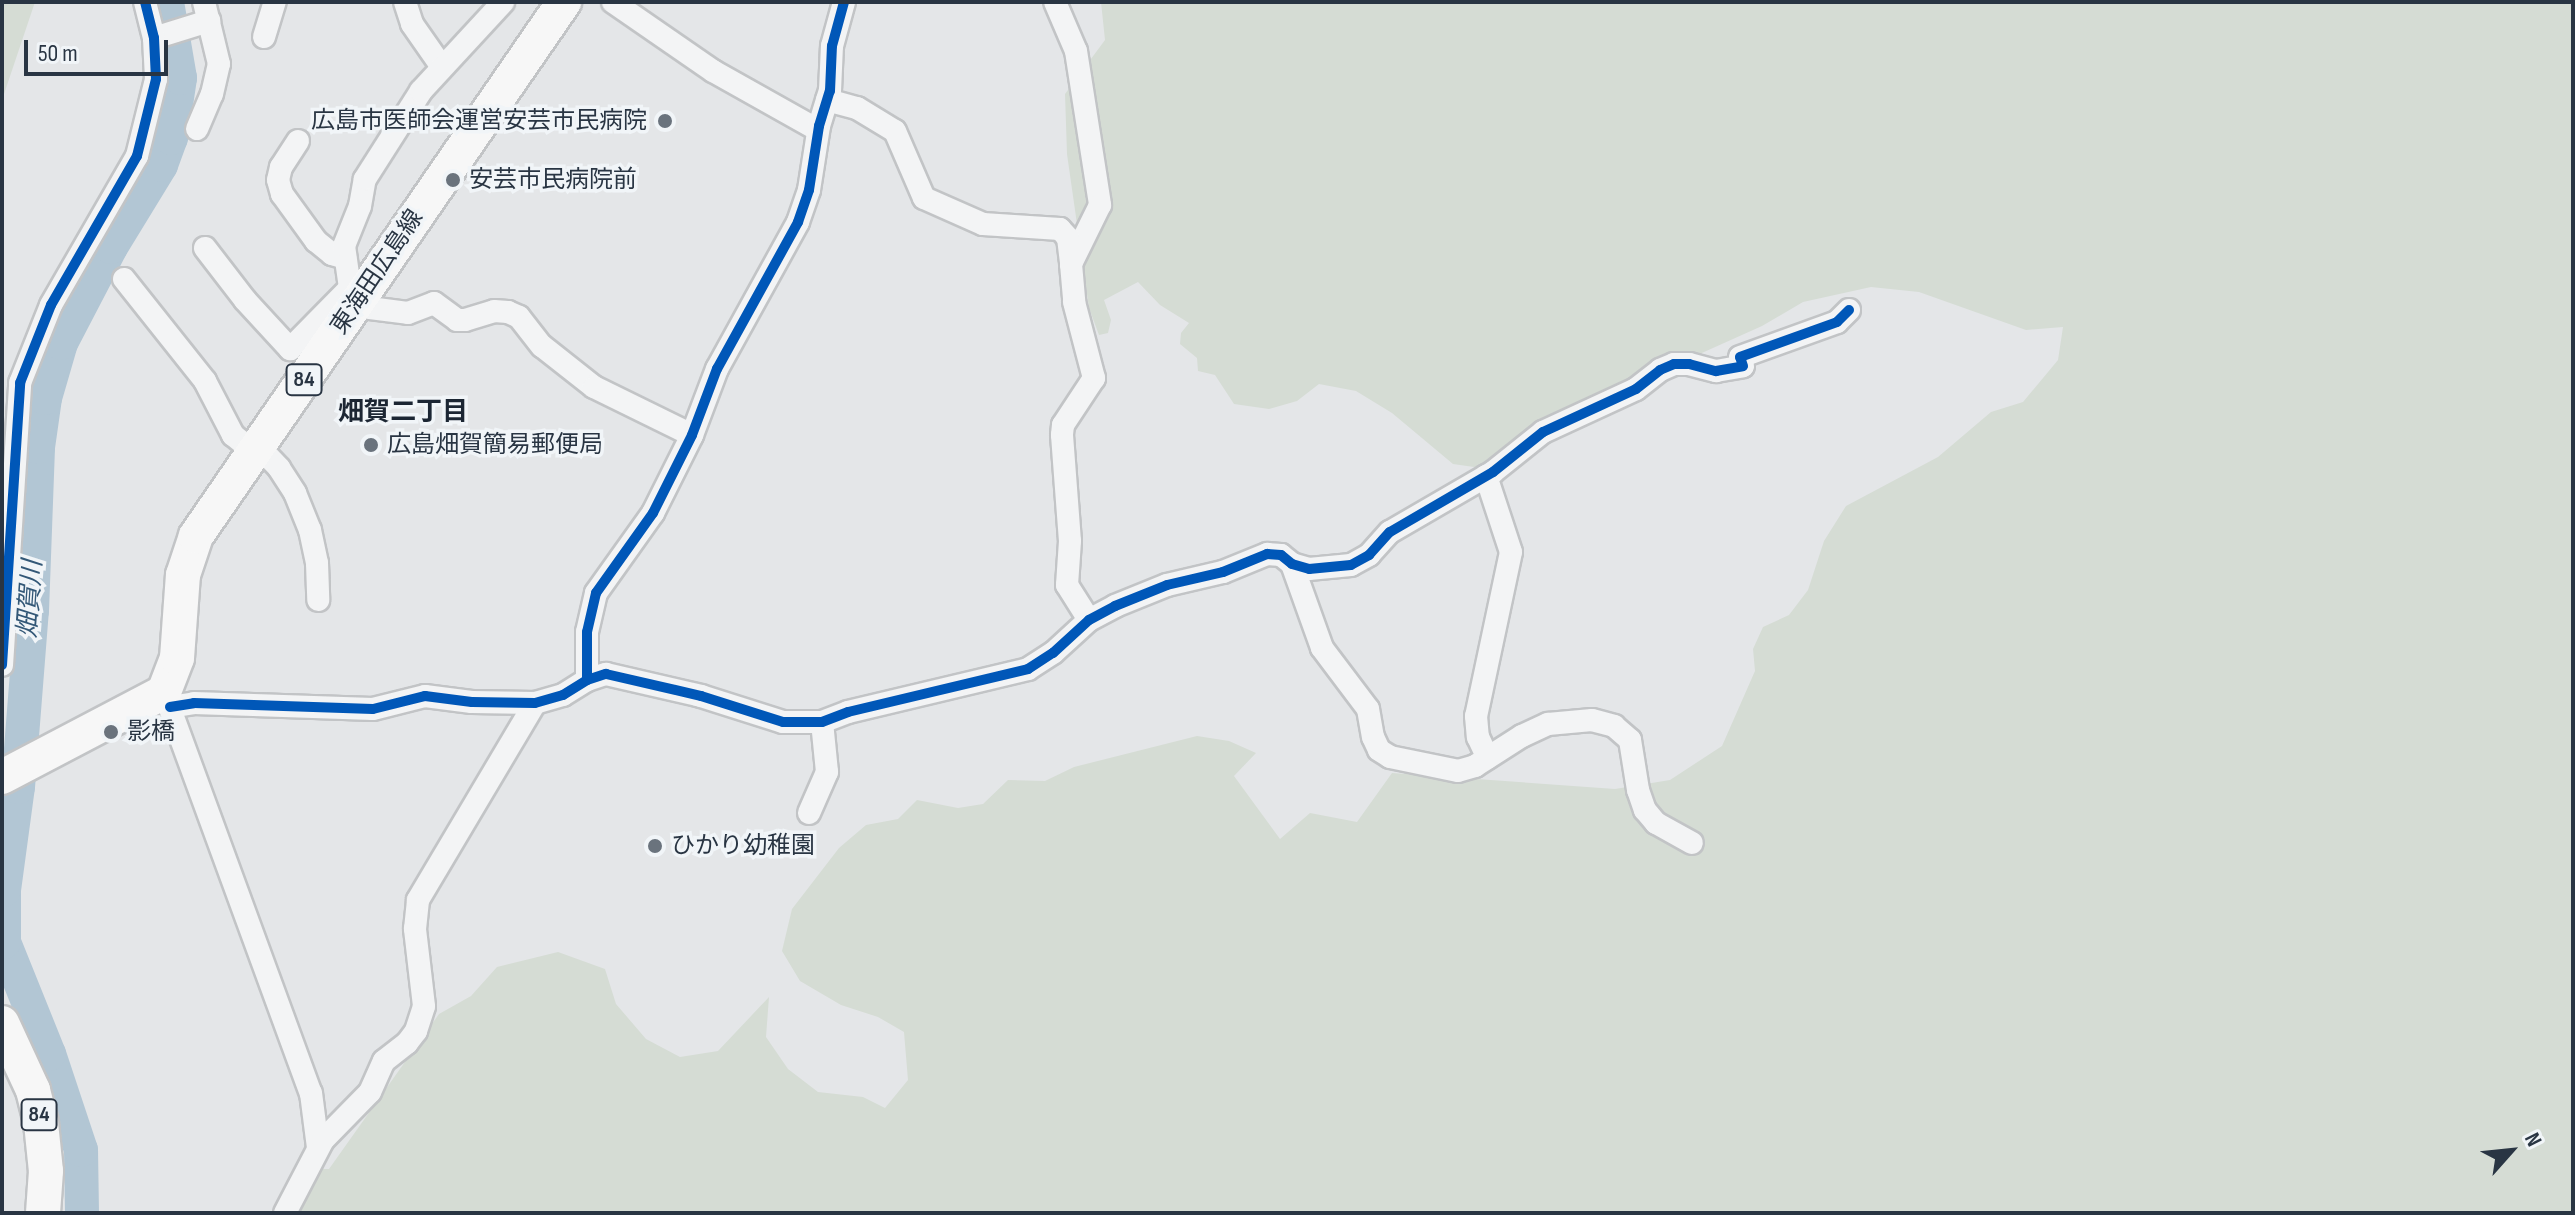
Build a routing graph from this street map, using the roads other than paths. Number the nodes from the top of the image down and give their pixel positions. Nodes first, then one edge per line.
1 (145, 2) edge
2 (275, 2) edge
3 (405, 2) edge
4 (503, 2) edge
5 (564, 2) edge
6 (613, 2) edge
7 (844, 2) edge
8 (1055, 2) edge
9 (205, 16) edge
10 (157, 37) junction
11 (264, 37) dead end
12 (442, 67) junction
13 (827, 100) junction
14 (197, 129) dead end
15 (818, 130) junction
16 (298, 141) dead end
17 (205, 248) dead end
18 (345, 258) junction
19 (1071, 264) junction
20 (124, 279) dead end
21 (355, 297) junction
22 (1849, 310) dead end
23 (692, 435) junction
24 (257, 450) junction
25 (1486, 476) junction
26 (1292, 564) junction
27 (318, 600) dead end
28 (1089, 620) junction
29 (2, 665) edge
30 (587, 680) junction
31 (167, 700) junction
32 (535, 703) junction
33 (822, 722) junction
34 (1488, 758) junction
35 (2, 777) edge
36 (809, 813) dead end
37 (1692, 843) dead end
38 (2, 1023) edge
39 (318, 1148) junction
40 (43, 1213) edge
41 (285, 1213) edge

1 - 10 street
2 - 11 street
3 - 12 street
4 - 12 street
5 - 21 main road, 東海田広島線 / 84
6 - 15 street
7 - 13 street
8 - 19 street
9 - 10 street
9 - 14 street
10 - 29 street
12 - 18 street
13 - 15 street
13 - 19 street
15 - 23 street
16 - 18 street
17 - 21 street
18 - 21 street
19 - 28 street
20 - 24 street
21 - 23 street
21 - 24 main road, 東海田広島線 / 84
22 - 25 street
23 - 30 street
24 - 27 street
24 - 31 main road, 東海田広島線 / 84
25 - 26 street
25 - 34 street
26 - 28 street
26 - 34 street
28 - 33 street
30 - 32 street
30 - 33 street
31 - 32 street
31 - 35 main road
31 - 39 street
32 - 39 street
33 - 36 street
34 - 37 street
38 - 40 main road, 84
39 - 41 street

